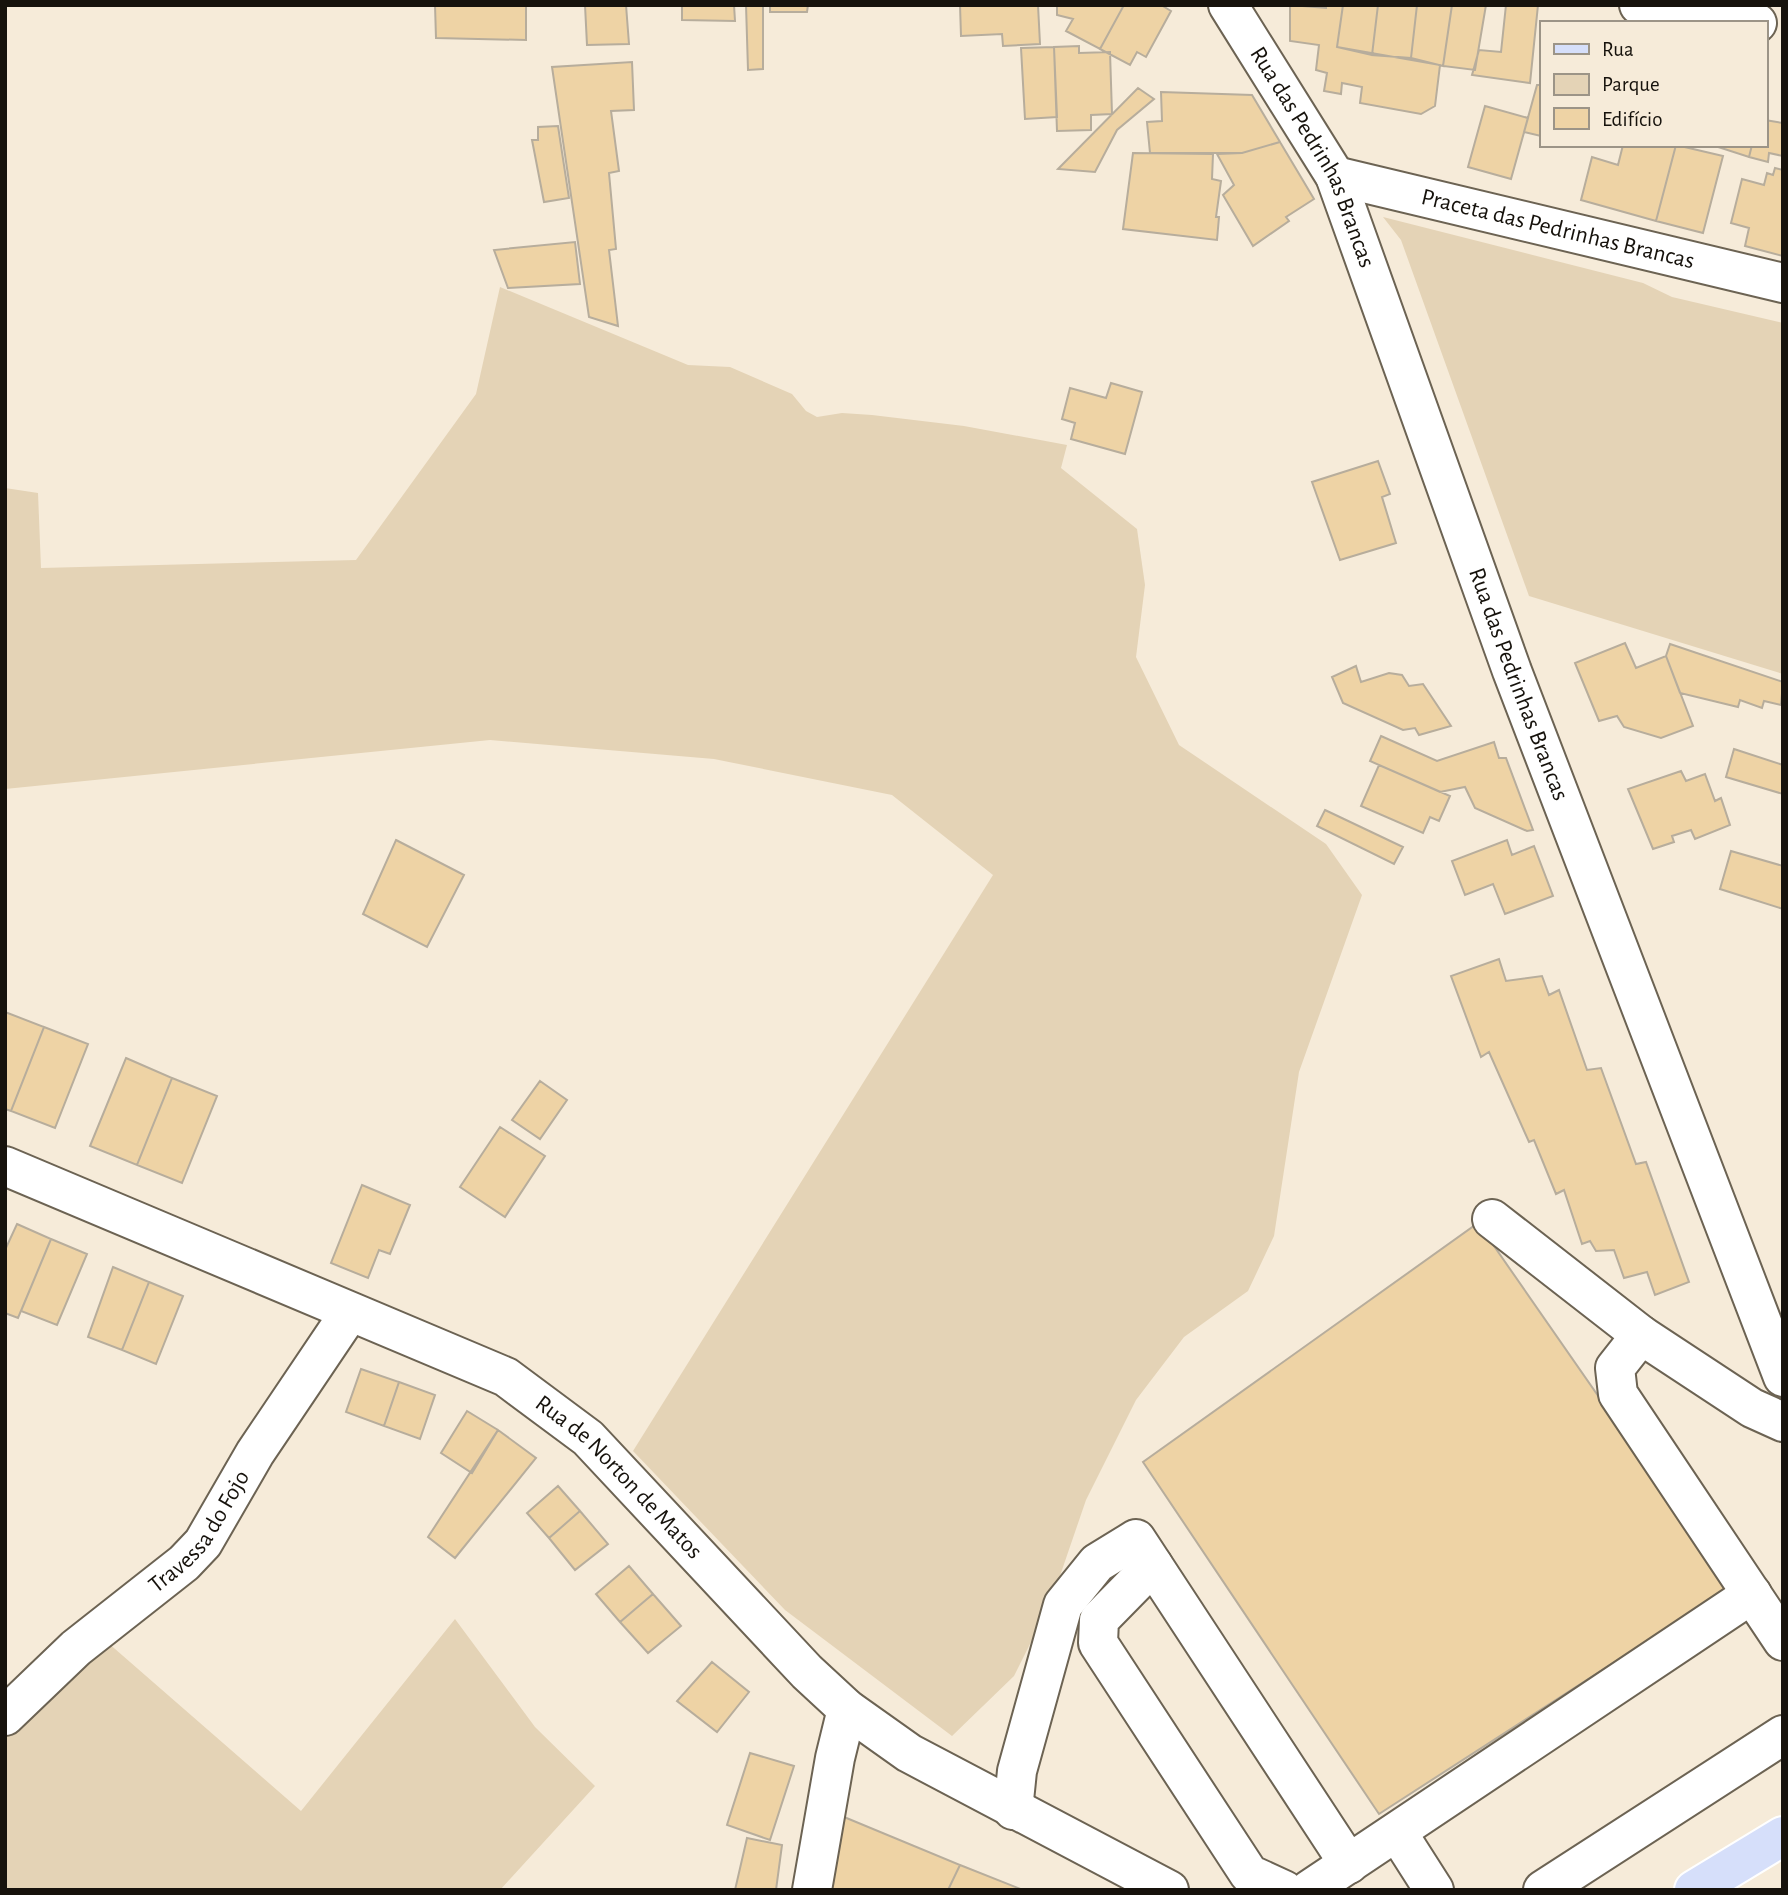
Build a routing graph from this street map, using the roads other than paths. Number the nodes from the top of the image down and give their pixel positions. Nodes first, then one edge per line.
1 (1228, 5) edge
2 (1639, 5) edge
3 (1745, 21) edge
4 (1335, 176) junction
5 (1783, 283) edge
6 (5, 1166) edge
7 (1492, 1219) dead end
8 (350, 1312) junction
9 (1641, 1335) junction
10 (1783, 1377) edge
11 (1783, 1422) edge
12 (1153, 1565) junction
13 (1752, 1594) junction
14 (1783, 1641) edge
15 (847, 1709) junction
16 (5, 1716) edge
17 (1783, 1735) edge
18 (1013, 1810) junction
19 (1397, 1832) junction
20 (1783, 1836) edge
21 (1349, 1864) junction
22 (812, 1890) edge
23 (1169, 1890) edge
24 (1284, 1890) edge
25 (1309, 1890) edge
26 (1434, 1890) edge
27 (1543, 1890) edge
28 (1694, 1890) edge

1 - 4 street, Rua das Pedrinhas Brancas
2 - 3 street
4 - 5 street, Praceta das Pedrinhas Brancas
4 - 10 street, Rua das Pedrinhas Brancas
6 - 8 street, Rua de Norton de Matos
7 - 9 street
8 - 15 street, Rua de Norton de Matos
8 - 16 street, Travessa do Fojo
9 - 11 street
9 - 13 street
12 - 18 street
12 - 21 street
12 - 24 street
13 - 14 street
13 - 19 street
15 - 18 street, Rua de Norton de Matos
15 - 22 street
17 - 27 street
18 - 23 street, Rua de Norton de Matos
19 - 21 street
19 - 26 street
20 - 28 main road
21 - 25 street

